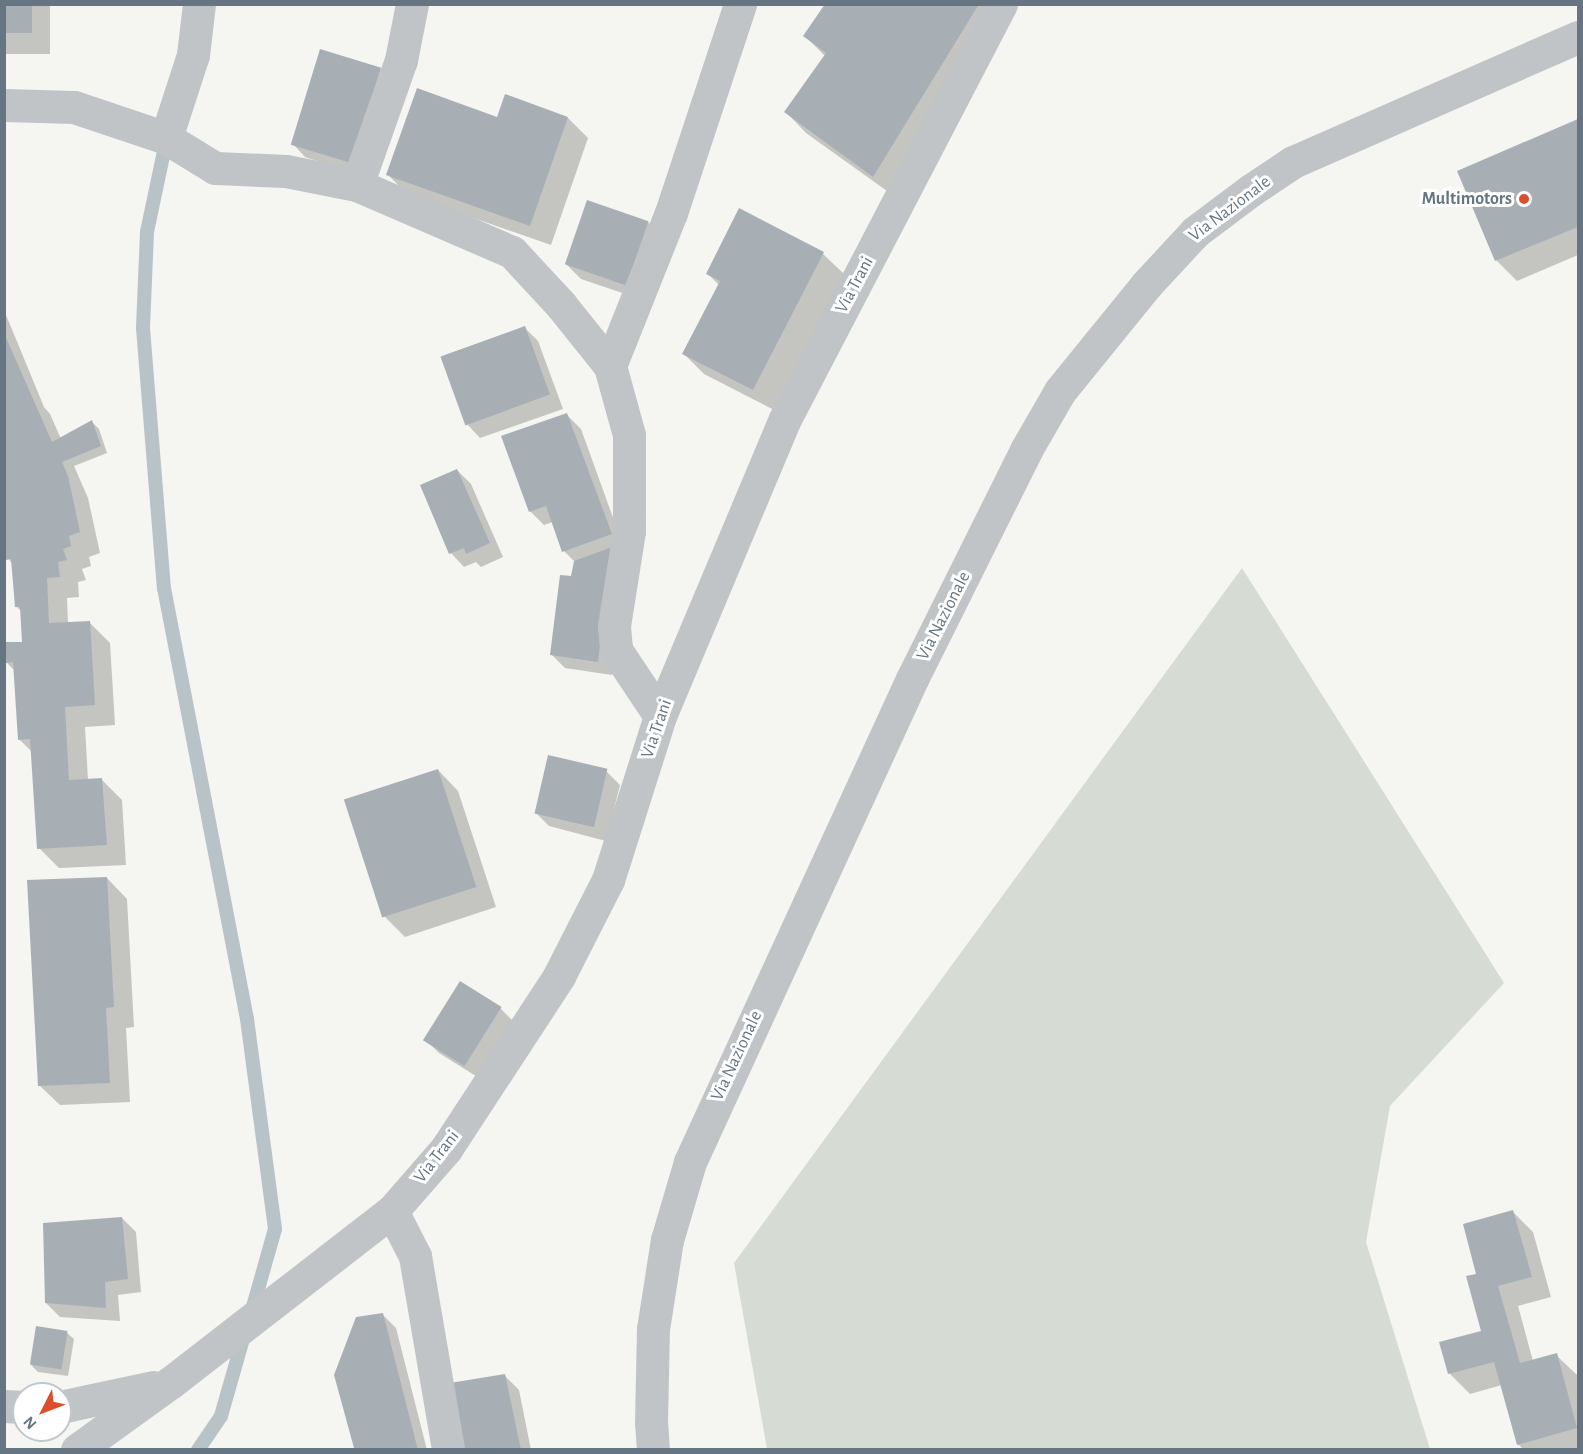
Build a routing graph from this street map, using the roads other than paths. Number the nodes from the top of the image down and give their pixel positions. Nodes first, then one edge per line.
1 (199, 4) edge
2 (412, 4) edge
3 (740, 4) edge
4 (1001, 4) edge
5 (1578, 38) edge
6 (4, 105) edge
7 (166, 138) junction
8 (357, 185) junction
9 (610, 366) junction
10 (660, 716) junction
11 (392, 1211) junction
12 (170, 1383) junction
13 (72, 1405) edge
14 (77, 1449) edge
15 (448, 1449) edge
16 (653, 1449) edge

1 - 7 street
2 - 8 street
3 - 9 street
4 - 10 street, Via Trani
5 - 16 street, Via Nazionale
6 - 7 street
7 - 8 street
8 - 9 street
9 - 10 street
10 - 11 street, Via Trani
11 - 12 street, Via Trani
11 - 15 street
12 - 13 street
12 - 14 street, Via Trani

